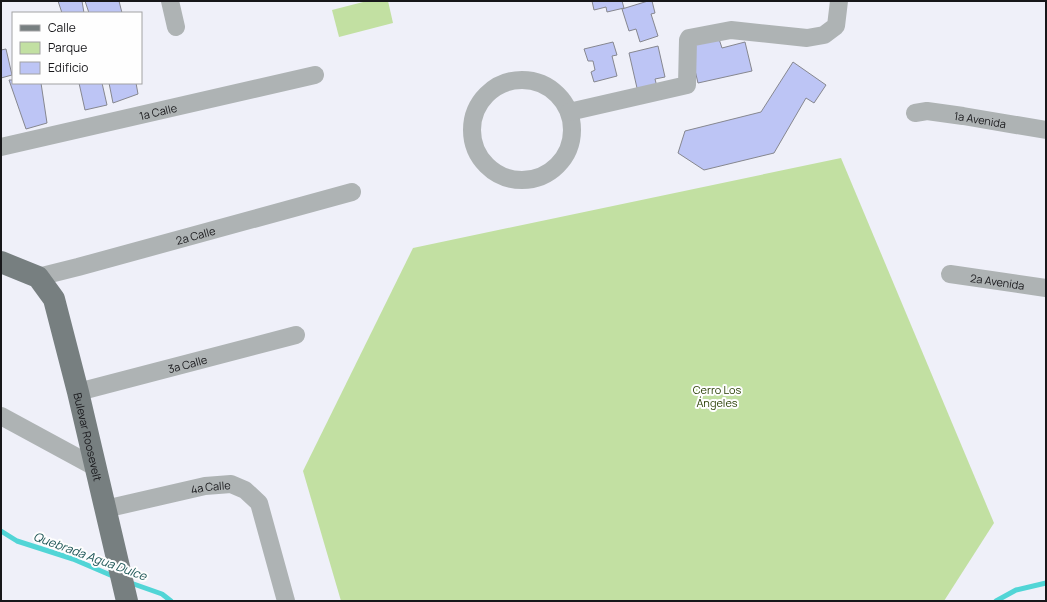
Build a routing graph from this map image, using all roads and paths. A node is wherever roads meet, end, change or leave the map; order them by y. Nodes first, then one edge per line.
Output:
1 (170, 1) edge
2 (839, 1) edge
3 (176, 27) dead end
4 (315, 75) dead end
5 (569, 112) junction
6 (915, 113) dead end
7 (1046, 130) edge
8 (1, 147) edge
9 (352, 192) dead end
10 (1, 262) edge
11 (950, 274) dead end
12 (38, 277) junction
13 (1046, 288) edge
14 (296, 335) dead end
15 (78, 392) junction
16 (1, 416) edge
17 (95, 467) junction
18 (105, 509) junction
19 (126, 595) edge
20 (286, 601) edge

1 - 3 street
2 - 5 street
4 - 8 street, 1a Calle
5 - 5 street
6 - 7 street, 1a Avenida
9 - 12 street, 2a Calle
10 - 12 main road
11 - 13 street, 2a Avenida
12 - 15 main road, Bulevar Roosevelt
14 - 15 street, 3a Calle
15 - 17 main road, Bulevar Roosevelt
16 - 17 street
17 - 18 main road, Bulevar Roosevelt
18 - 19 main road, Bulevar Roosevelt
18 - 20 street, 4a Calle

